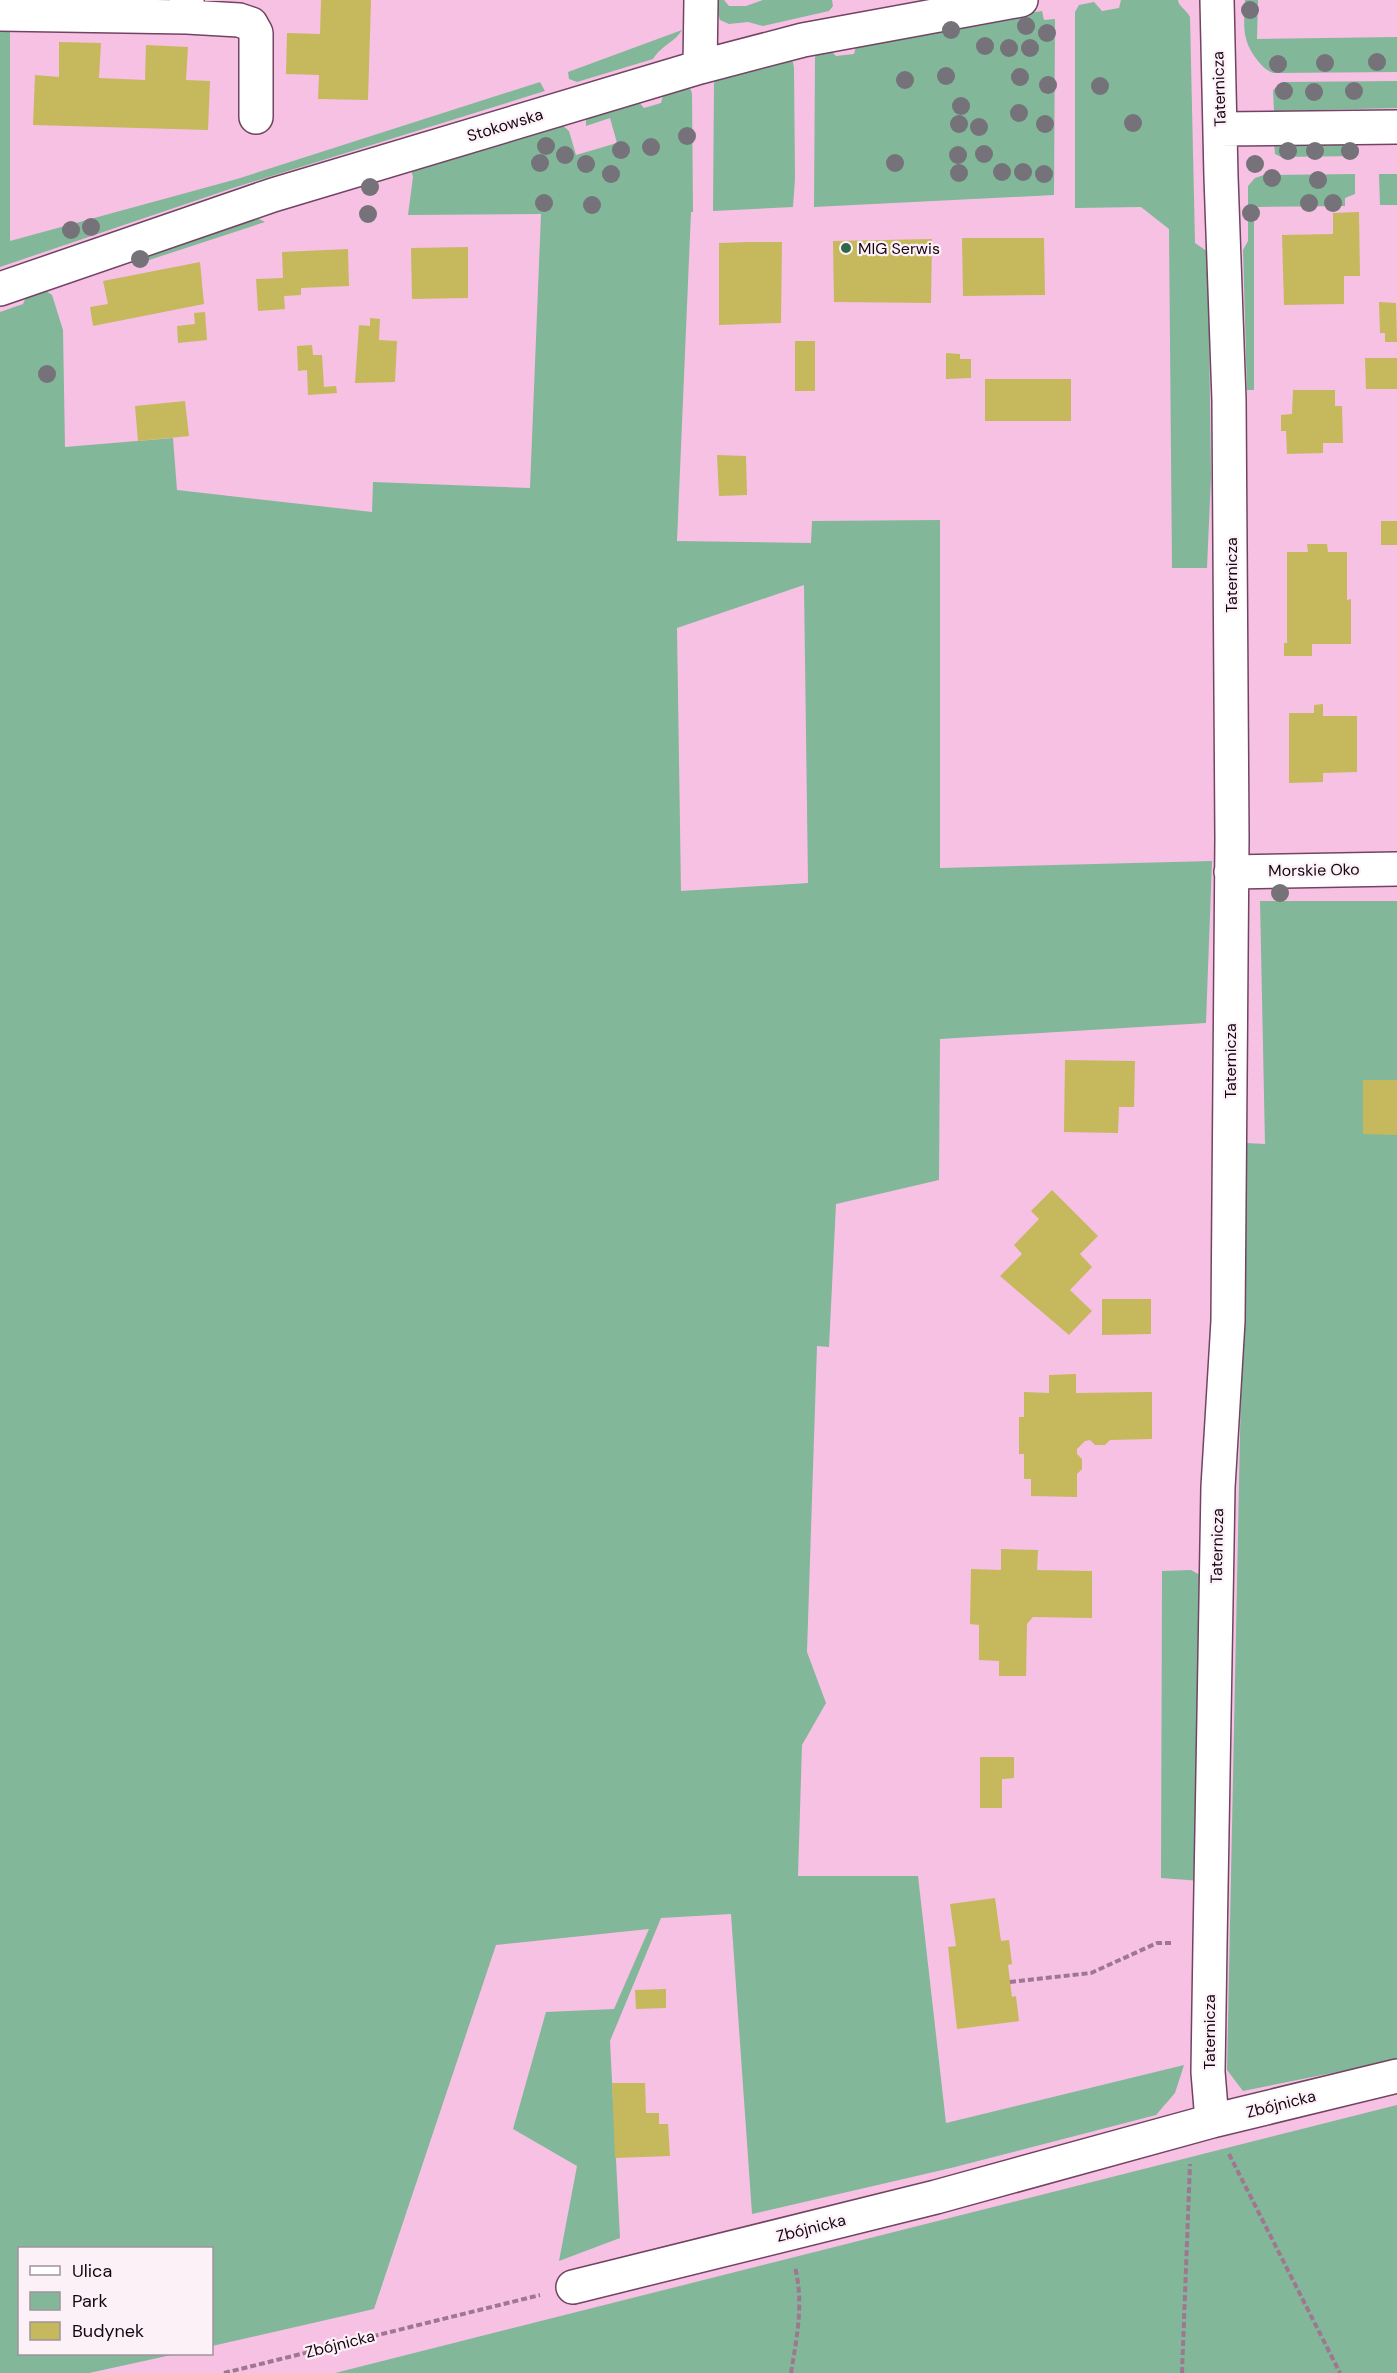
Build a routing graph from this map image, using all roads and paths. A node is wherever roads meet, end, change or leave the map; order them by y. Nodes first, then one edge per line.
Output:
1 (701, 0) edge
2 (1021, 0) edge
3 (1217, 0) edge
4 (187, 9) edge
5 (0, 14) edge
6 (700, 67) junction
7 (256, 117) dead end
8 (1397, 127) edge
9 (1220, 129) junction
10 (0, 290) edge
11 (1397, 869) edge
12 (1231, 872) junction
13 (1210, 1944) junction
14 (1010, 1982) dead end
15 (1397, 2076) edge
16 (1202, 2124) junction
17 (787, 2234) junction
18 (573, 2287) joint
19 (224, 2373) edge
20 (790, 2373) edge
21 (1182, 2373) edge
22 (1340, 2373) edge

1 - 6 street
2 - 6 street, Stokowska
3 - 9 street, Taternicza
4 - 5 street
4 - 7 street
6 - 10 street, Stokowska
8 - 9 street
9 - 12 street, Taternicza
11 - 12 street, Morskie Oko
12 - 13 street, Taternicza
13 - 14 path
13 - 16 street, Taternicza
15 - 16 street, Zbójnicka
16 - 17 street, Zbójnicka
16 - 21 path
16 - 22 path
17 - 18 street, Zbójnicka
17 - 20 path
18 - 19 path, Zbójnicka

